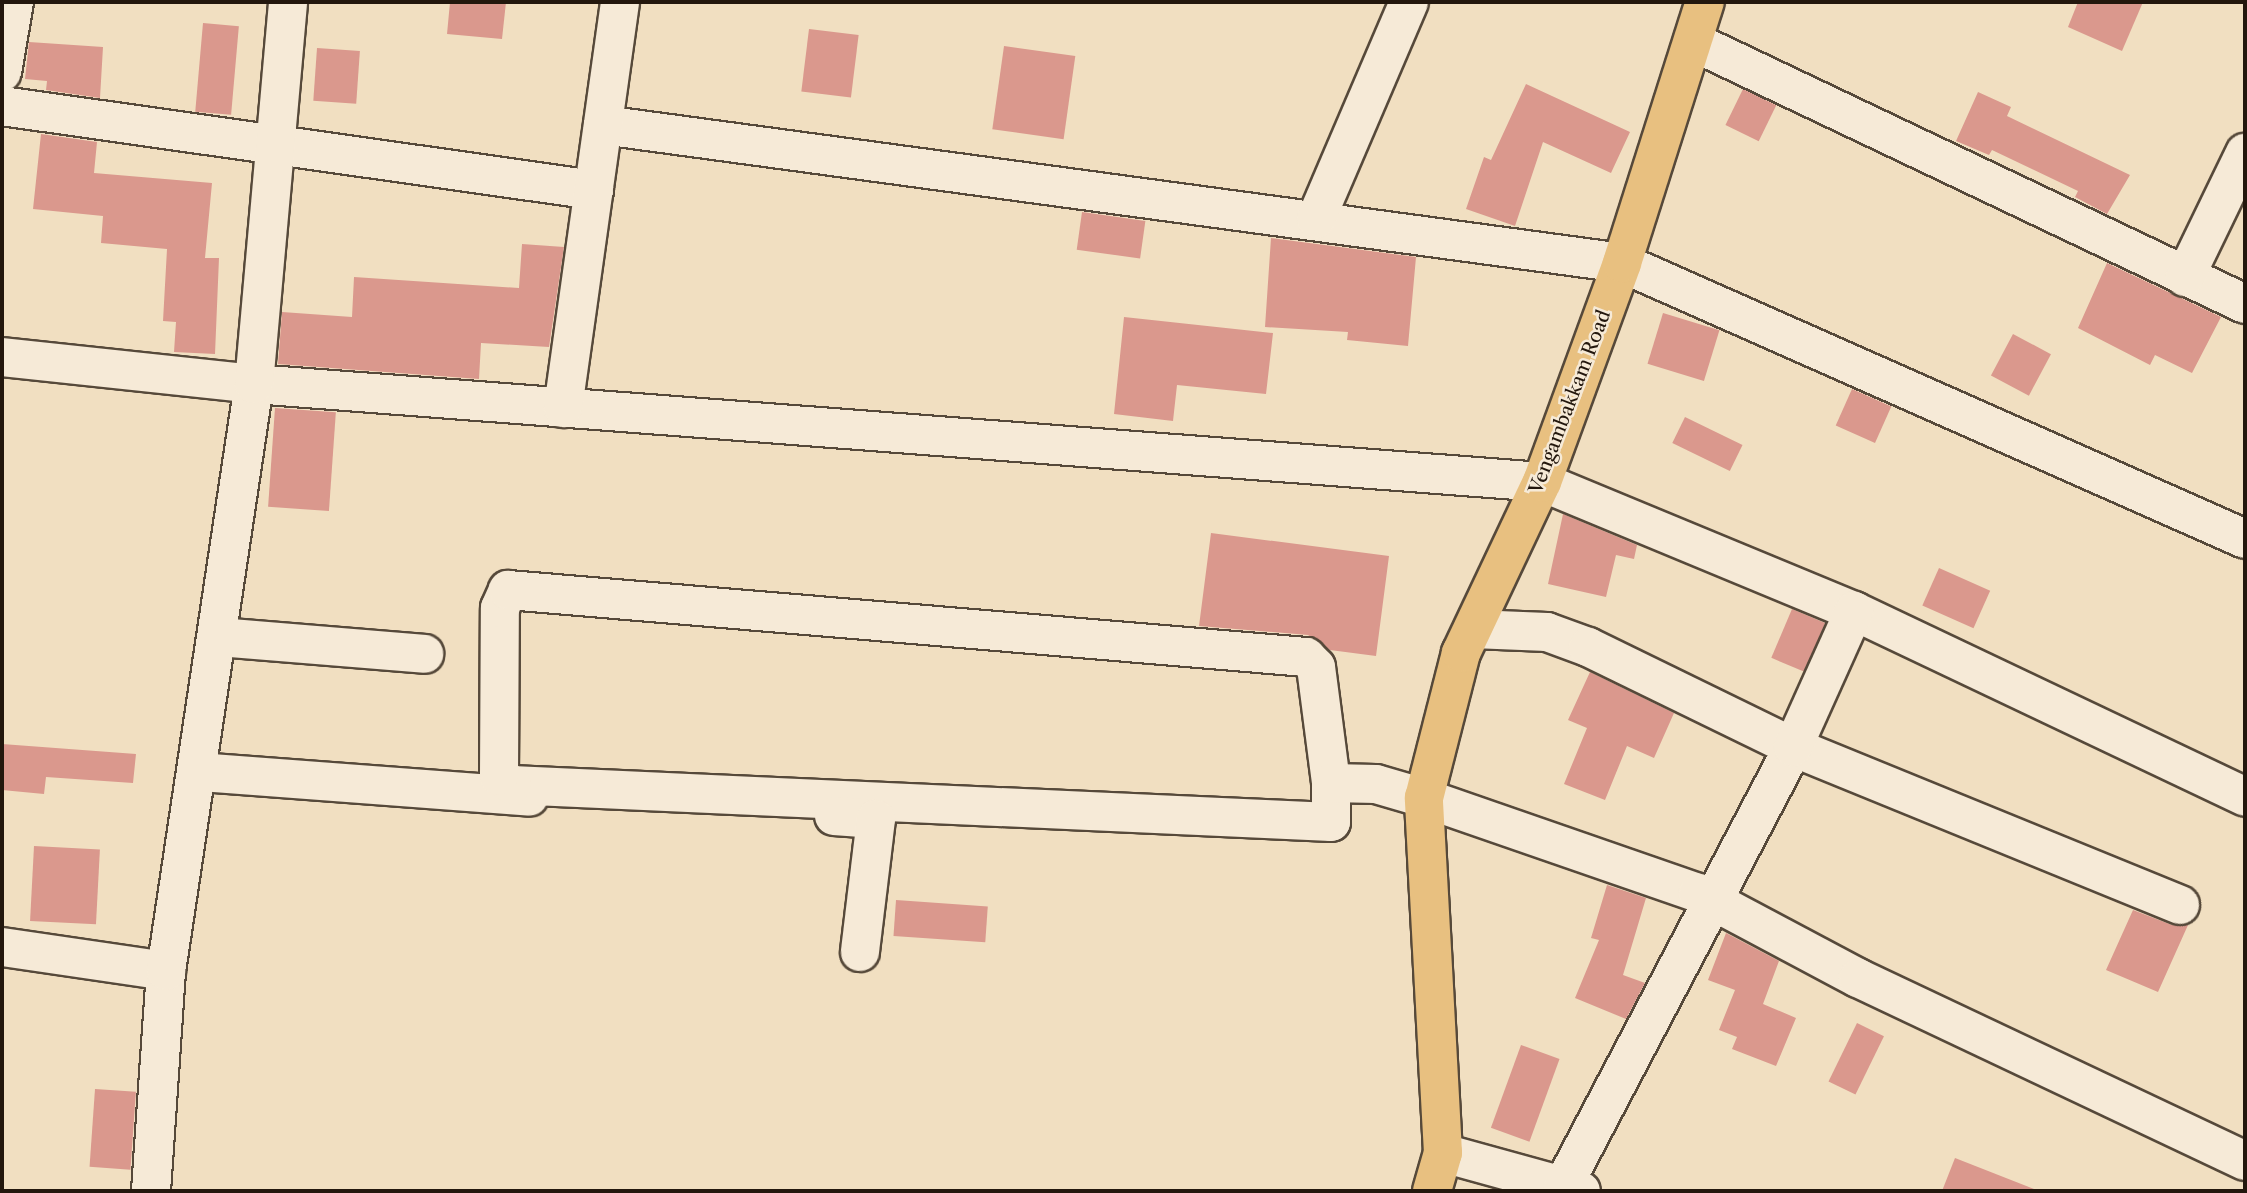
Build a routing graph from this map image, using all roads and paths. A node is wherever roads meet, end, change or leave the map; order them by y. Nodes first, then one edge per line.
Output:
1 (14, 2) edge
2 (288, 2) edge
3 (620, 2) edge
4 (1409, 2) edge
5 (1705, 2) edge
6 (1694, 42) junction
7 (2, 72) edge
8 (2, 106) edge
9 (603, 125) junction
10 (275, 143) junction
11 (2245, 153) edge
12 (594, 190) junction
13 (1317, 219) junction
14 (1622, 263) junction
15 (2185, 277) junction
16 (2245, 304) edge
17 (2, 357) edge
18 (254, 384) junction
19 (563, 408) junction
20 (1542, 482) junction
21 (2245, 539) edge
22 (1854, 611) junction
23 (1473, 629) junction
24 (219, 637) junction
25 (424, 654) dead end
26 (1793, 747) junction
27 (200, 772) junction
28 (1331, 783) junction
29 (2245, 797) edge
30 (1424, 798) junction
31 (1710, 901) junction
32 (2180, 905) dead end
33 (2, 947) edge
34 (860, 952) dead end
35 (166, 971) junction
36 (1443, 1153) junction
37 (2245, 1161) edge
38 (1572, 1189) edge
39 (151, 1191) edge
40 (1432, 1191) edge

1 - 7 street
2 - 10 street
3 - 9 street
4 - 13 street
5 - 6 main road, Vengambakkam Road
6 - 14 main road, Vengambakkam Road
6 - 15 street
8 - 10 street
9 - 12 street
9 - 13 street
10 - 12 street
10 - 18 street
11 - 15 street
12 - 19 street
13 - 14 street
14 - 20 main road, Vengambakkam Road
14 - 21 street
15 - 16 street
17 - 18 street
18 - 19 street
18 - 24 street
19 - 20 street
20 - 22 street
20 - 23 main road, Vengambakkam Road
22 - 26 street
22 - 29 street
23 - 26 street
23 - 30 main road, Vengambakkam Road
24 - 25 street
24 - 27 street
26 - 31 street
26 - 32 street
27 - 34 street
27 - 35 street
28 - 28 street
28 - 30 street
30 - 31 street
30 - 36 main road, Vengambakkam Road
31 - 37 street
31 - 38 street
33 - 35 street
35 - 39 street
36 - 38 street
36 - 40 main road, Vengambakkam Road

